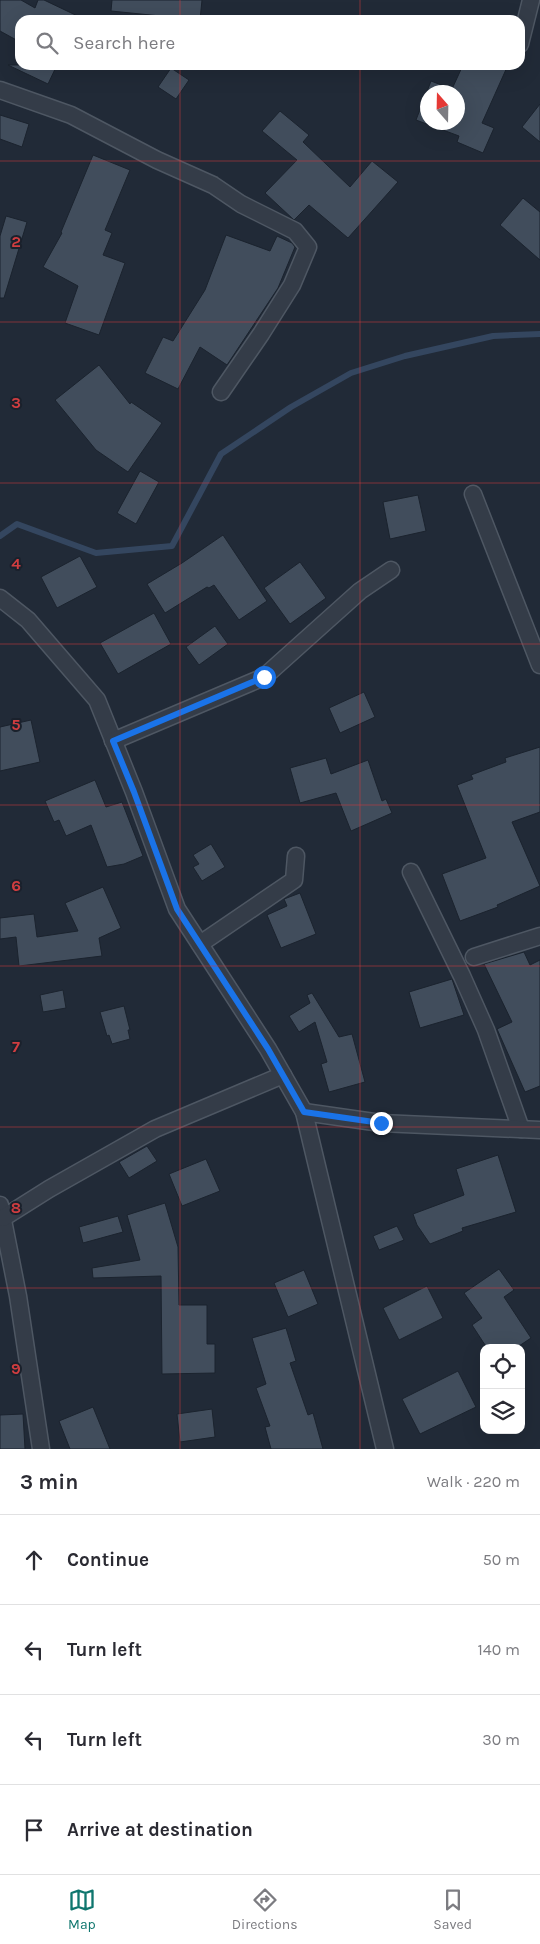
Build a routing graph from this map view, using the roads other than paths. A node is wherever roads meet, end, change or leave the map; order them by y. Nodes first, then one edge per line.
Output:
1 (531, 0) edge
2 (525, 24) edge
3 (0, 90) edge
4 (221, 392) dead end
5 (473, 494) dead end
6 (391, 570) dead end
7 (0, 598) edge
8 (540, 664) edge
9 (113, 741) junction
10 (296, 856) dead end
11 (411, 872) dead end
12 (540, 936) edge
13 (200, 944) junction
14 (474, 957) dead end
15 (283, 1075) junction
16 (304, 1112) junction
17 (521, 1129) junction
18 (540, 1130) edge
19 (2, 1212) edge
20 (40, 1449) edge
21 (385, 1449) edge

1 - 2 street
3 - 4 street
5 - 8 street
6 - 9 street
7 - 9 street
9 - 13 street
10 - 13 street
11 - 17 street
12 - 14 street
13 - 15 street
15 - 16 street
15 - 19 street
16 - 17 street
16 - 21 street
17 - 18 street
19 - 20 street

